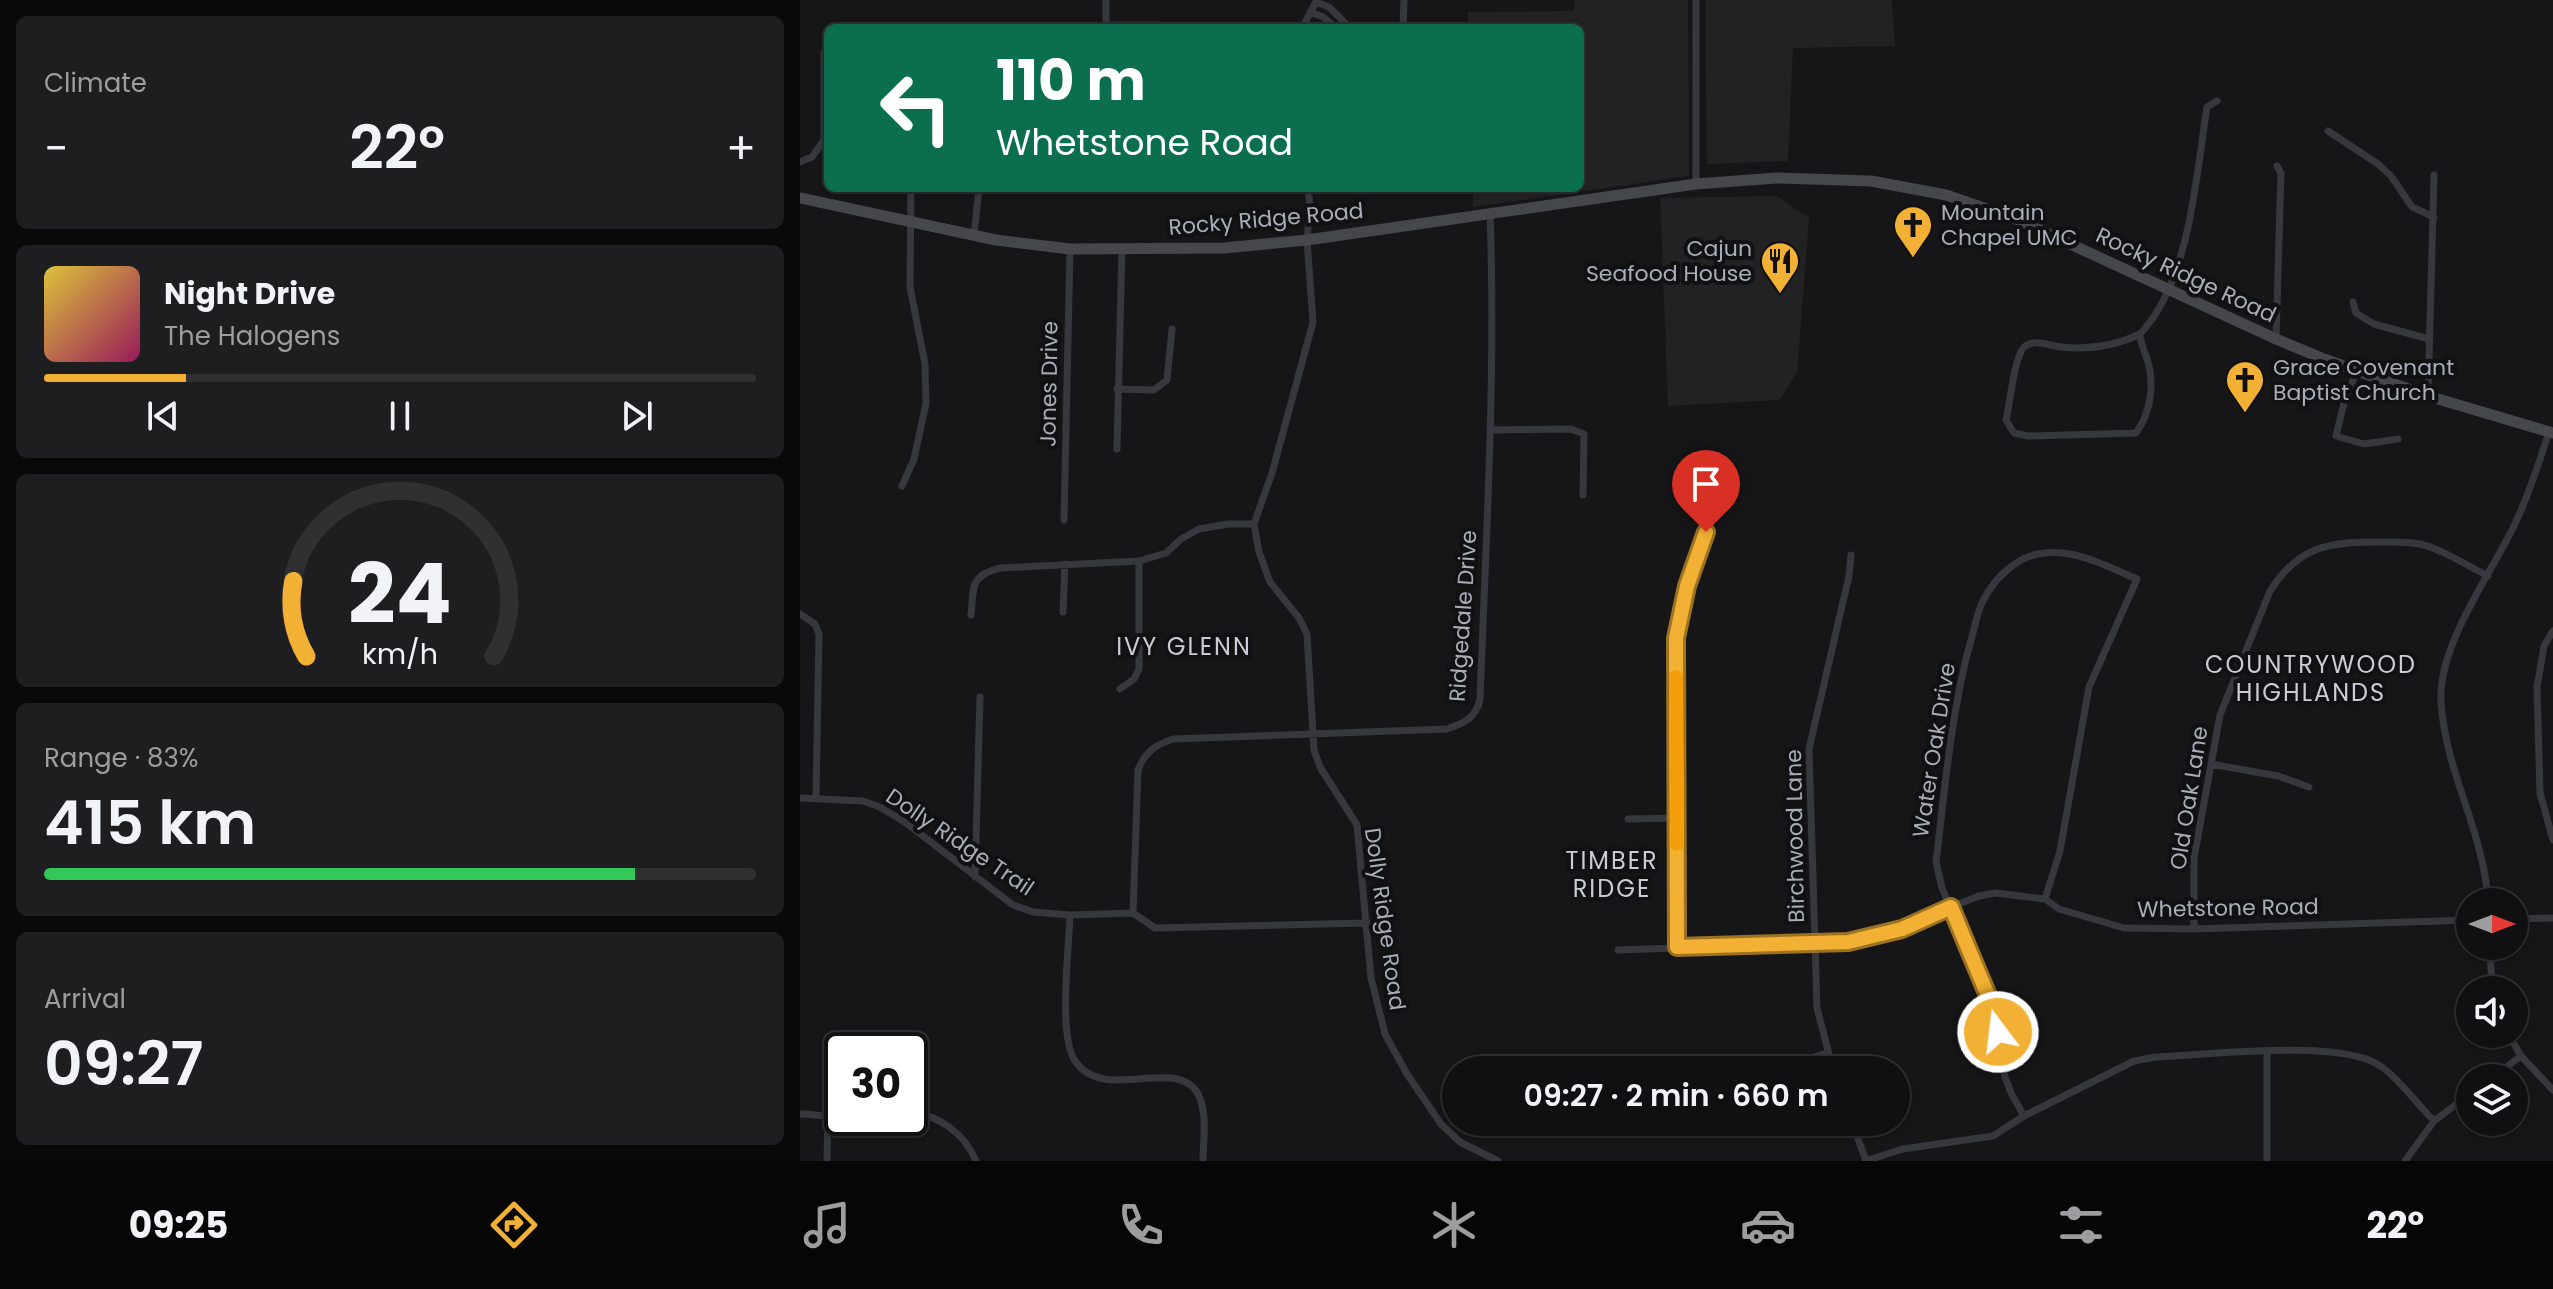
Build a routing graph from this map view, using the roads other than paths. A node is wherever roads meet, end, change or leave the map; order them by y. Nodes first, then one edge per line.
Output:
1 (1106, 0) edge
2 (1404, 0) edge
3 (1696, 0) edge
4 (1316, 1) edge
5 (1310, 12) junction
6 (1106, 24) edge
7 (1304, 24) edge
8 (1331, 24) edge
9 (1346, 24) edge
10 (1403, 24) edge
11 (824, 52) dead end
12 (2217, 101) dead end
13 (2328, 131) dead end
14 (800, 162) edge
15 (2277, 166) dead end
16 (2434, 175) dead end
17 (1696, 184) junction
18 (911, 192) edge
19 (979, 192) edge
20 (1308, 192) edge
21 (800, 198) edge
22 (1490, 212) junction
23 (2434, 217) junction
24 (913, 224) junction
25 (974, 236) junction
26 (1307, 240) junction
27 (1122, 248) junction
28 (1070, 249) junction
29 (2167, 288) junction
30 (2353, 302) dead end
31 (1172, 329) dead end
32 (2140, 334) junction
33 (2276, 339) junction
34 (2429, 339) junction
35 (2357, 371) junction
36 (1117, 389) junction
37 (2428, 396) junction
38 (1490, 430) junction
39 (2551, 433) edge
40 (2398, 439) dead end
41 (1117, 449) dead end
42 (902, 486) dead end
43 (1583, 495) dead end
44 (1064, 520) dead end
45 (1254, 524) junction
46 (1706, 532) dead end
47 (1851, 555) dead end
48 (1139, 561) junction
49 (1065, 564) junction
50 (2488, 576) junction
51 (1063, 612) dead end
52 (800, 614) edge
53 (971, 615) dead end
54 (2553, 631) edge
55 (1120, 689) dead end
56 (980, 697) dead end
57 (1314, 734) junction
58 (2211, 764) junction
59 (2309, 787) dead end
60 (816, 797) junction
61 (800, 798) edge
62 (1677, 818) junction
63 (1628, 819) dead end
64 (2553, 840) edge
65 (975, 877) junction
66 (2486, 888) edge
67 (2045, 899) junction
68 (1951, 907) junction
69 (1133, 913) junction
70 (1070, 915) junction
71 (2553, 918) edge
72 (2528, 919) edge
73 (2456, 920) edge
74 (1367, 923) junction
75 (2194, 929) junction
76 (1816, 944) junction
77 (1677, 947) junction
78 (1618, 950) dead end
79 (2516, 1048) edge
80 (2267, 1052) junction
81 (1827, 1053) junction
82 (1817, 1056) edge
83 (1828, 1056) edge
84 (2521, 1056) junction
85 (2510, 1064) edge
86 (2553, 1090) edge
87 (2456, 1104) edge
88 (800, 1114) edge
89 (928, 1115) edge
90 (2024, 1116) junction
91 (824, 1117) edge
92 (2434, 1121) junction
93 (828, 1136) edge
94 (1857, 1136) edge
95 (827, 1161) edge
96 (976, 1161) edge
97 (1203, 1161) edge
98 (1498, 1161) edge
99 (1866, 1161) edge
100 (2267, 1161) edge
101 (2405, 1161) edge

1 - 6 street
2 - 10 street
3 - 17 street
4 - 5 street
4 - 9 street
5 - 7 street
5 - 8 street
11 - 14 street
12 - 29 street
13 - 23 street
15 - 33 street
16 - 23 street
17 - 22 main road, Rocky Ridge Road
17 - 29 main road, Rocky Ridge Road
18 - 24 street
19 - 25 street
20 - 26 street
21 - 24 main road, Rocky Ridge Road
22 - 26 main road, Rocky Ridge Road
22 - 38 street, Ridgedale Drive
23 - 34 street
24 - 25 main road, Rocky Ridge Road
24 - 42 street
25 - 28 main road, Rocky Ridge Road
26 - 27 main road, Rocky Ridge Road
26 - 45 street
27 - 28 main road, Rocky Ridge Road
27 - 36 street
28 - 44 street, Jones Drive
29 - 32 street
29 - 33 main road, Rocky Ridge Road
30 - 34 street
31 - 36 street
32 - 32 street
33 - 35 main road, Rocky Ridge Road
34 - 37 street
35 - 37 main road, Rocky Ridge Road
35 - 40 street
36 - 41 street
37 - 39 main road, Rocky Ridge Road
38 - 43 street
38 - 57 street, Ridgedale Drive
39 - 50 street
45 - 48 street
45 - 57 street, Dolly Ridge Road
46 - 62 street
47 - 76 street, Birchwood Lane
48 - 49 street
48 - 55 street
49 - 51 street
49 - 53 street
50 - 58 street, Old Oak Lane
50 - 66 street
52 - 60 street
54 - 64 street
56 - 65 street
57 - 69 street, Ridgedale Drive
57 - 74 street, Dolly Ridge Road
58 - 59 street
58 - 75 street, Old Oak Lane
60 - 61 street, Dolly Ridge Trail
60 - 65 street, Dolly Ridge Trail
62 - 63 street
62 - 77 street
65 - 70 street, Dolly Ridge Trail
67 - 68 street, Whetstone Road
67 - 68 street, Water Oak Drive
67 - 75 street, Whetstone Road
68 - 76 street, Whetstone Road
68 - 90 street, Water Oak Drive
69 - 70 street, Dolly Ridge Trail
69 - 74 street, Dolly Ridge Trail
70 - 97 street
71 - 72 street
73 - 75 street, Whetstone Road
74 - 98 street, Dolly Ridge Road
76 - 77 street, Whetstone Road
76 - 81 street, Birchwood Lane
77 - 78 street, Whetstone Road
79 - 84 street
80 - 90 street
80 - 92 street
80 - 100 street
81 - 82 street
81 - 83 street, Birchwood Lane
84 - 85 street
84 - 86 street
87 - 92 street
88 - 91 street
89 - 96 street
90 - 99 street
92 - 101 street
93 - 95 street
94 - 99 street

